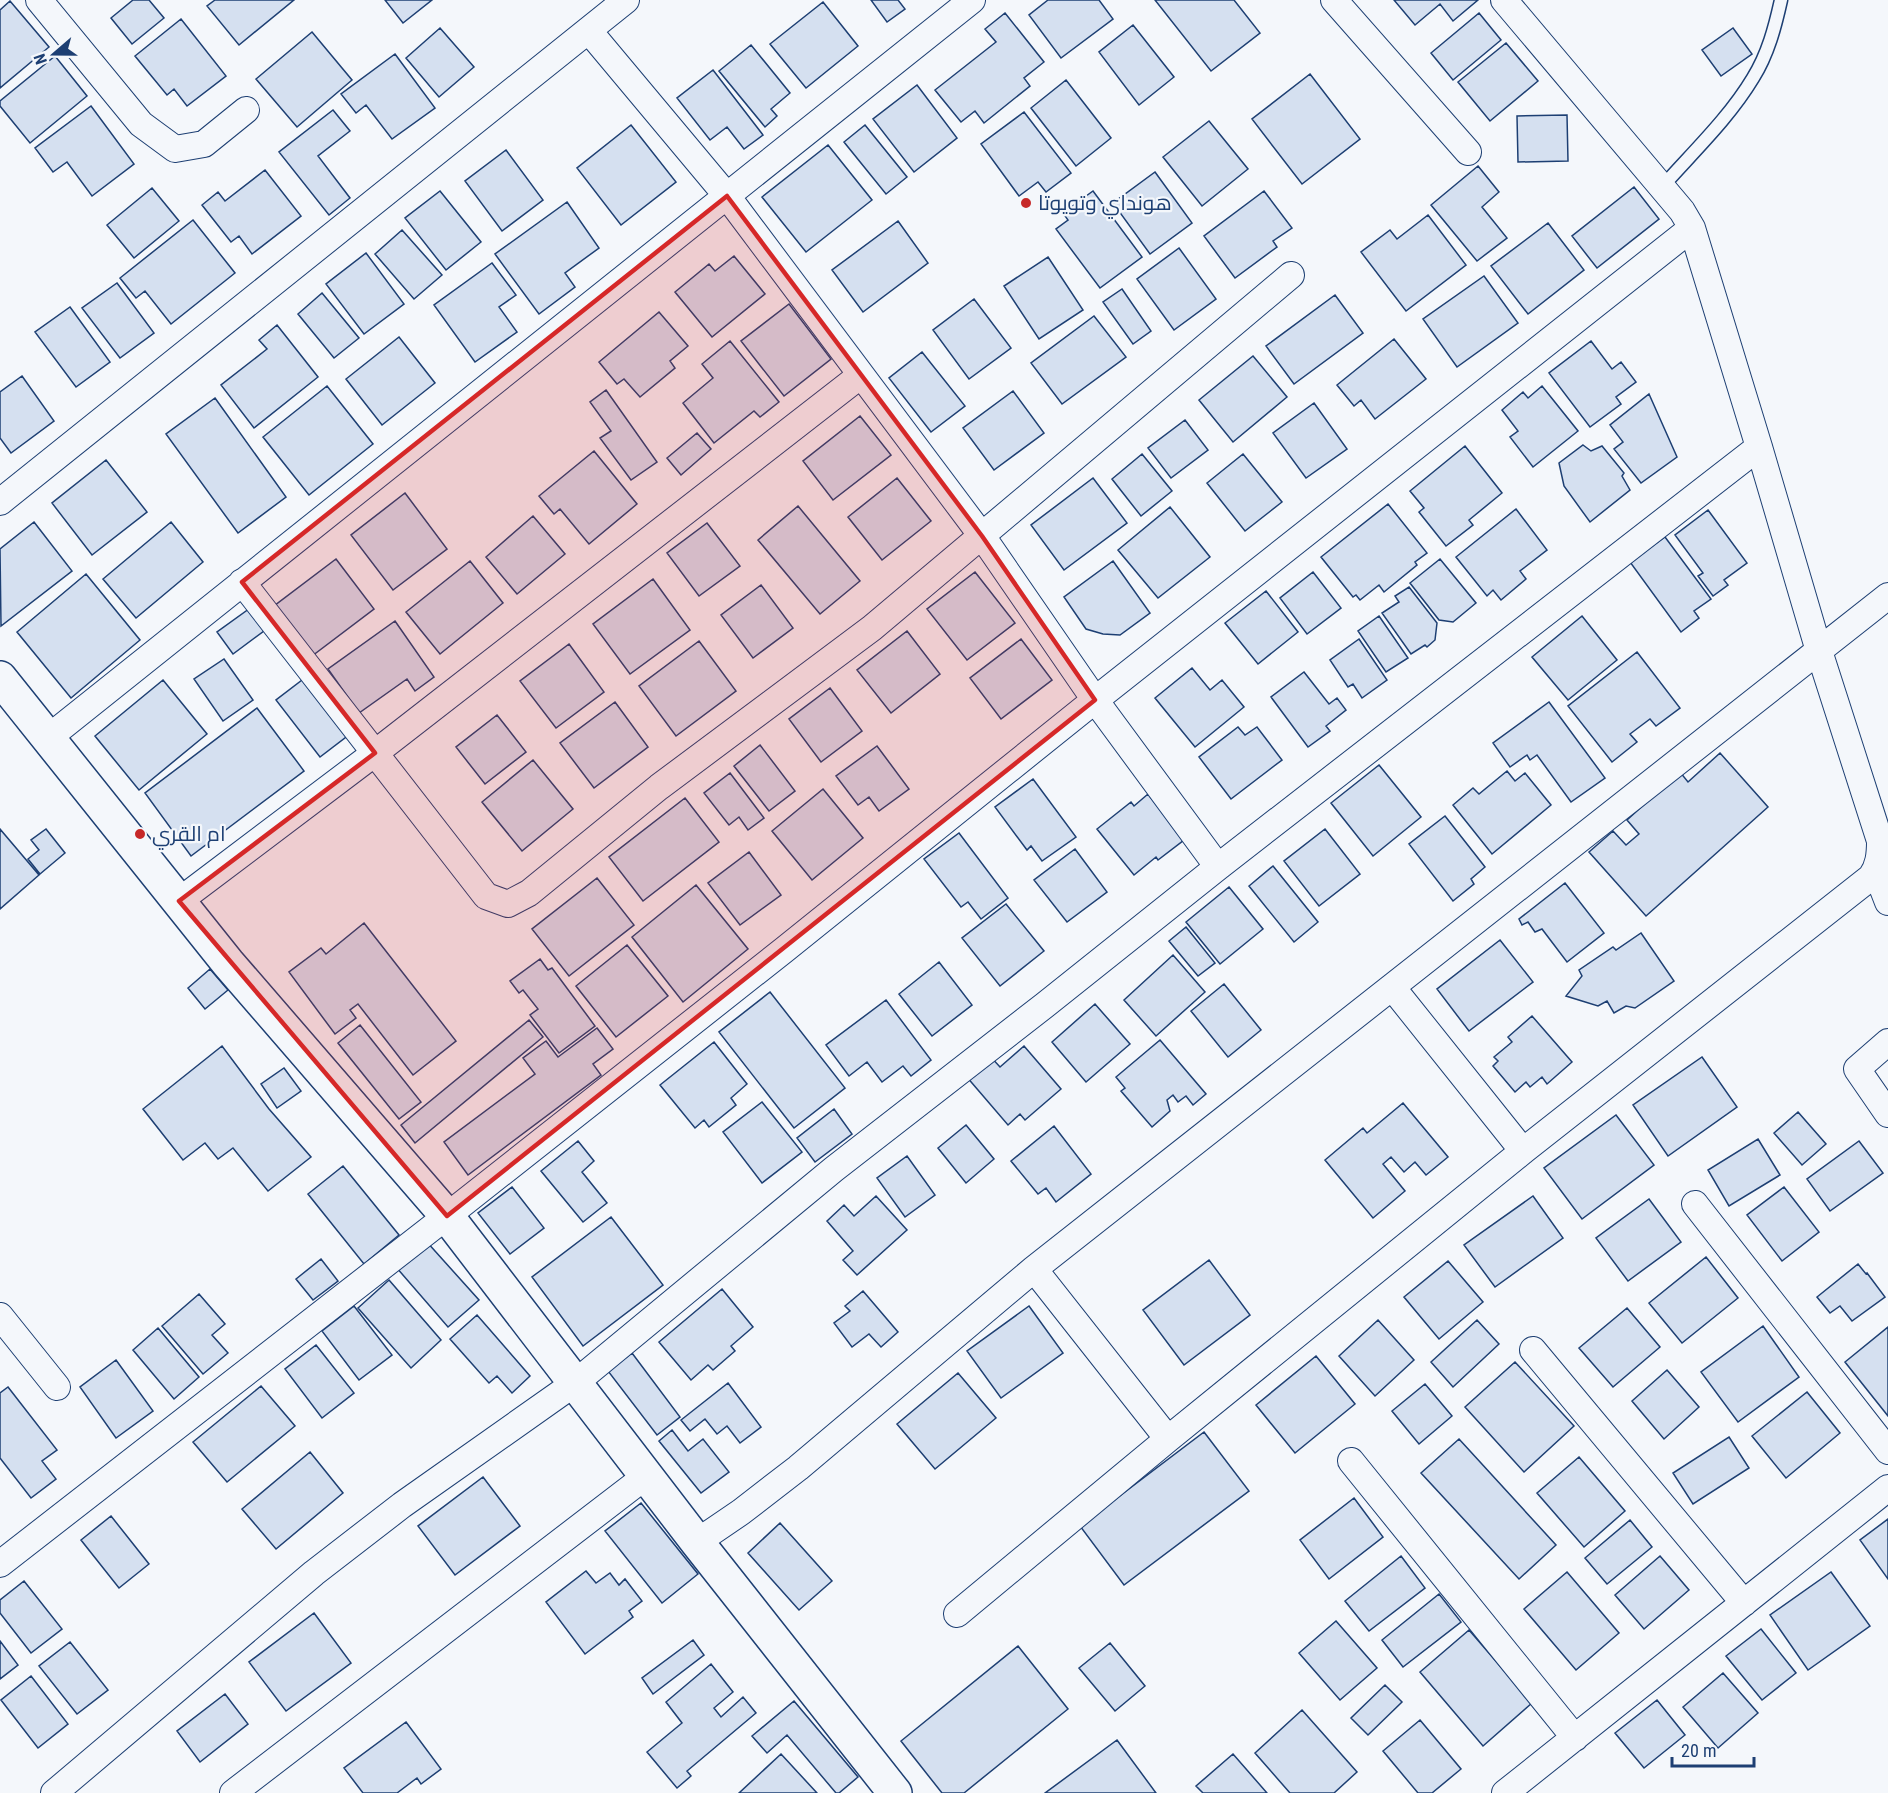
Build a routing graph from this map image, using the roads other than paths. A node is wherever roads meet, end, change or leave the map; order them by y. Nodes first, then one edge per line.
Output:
1 (39, 0) edge
2 (627, 0) edge
3 (972, 0) edge
4 (1334, 0) edge
5 (1504, 0) edge
6 (1781, 0) edge
7 (589, 31) junction
8 (246, 110) dead end
9 (1468, 152) dead end
10 (1662, 187) junction
11 (727, 196) junction
12 (1692, 228) junction
13 (1291, 275) dead end
14 (861, 375) junction
15 (1759, 447) junction
16 (0, 502) edge
17 (982, 536) junction
18 (242, 582) junction
19 (1888, 596) edge
20 (1819, 651) junction
21 (0, 678) edge
22 (1095, 700) junction
23 (48, 738) junction
24 (375, 753) junction
25 (1218, 867) junction
26 (1876, 871) junction
27 (179, 901) junction
28 (1888, 902) edge
29 (1392, 987) junction
30 (1888, 1041) edge
31 (1888, 1114) edge
32 (1523, 1151) junction
33 (1695, 1204) dead end
34 (447, 1216) junction
35 (1034, 1269) junction
36 (0, 1316) edge
37 (1533, 1350) dead end
38 (574, 1383) junction
39 (57, 1386) dead end
40 (1168, 1439) junction
41 (1888, 1451) edge
42 (1351, 1461) dead end
43 (646, 1476) junction
44 (1888, 1488) edge
45 (697, 1542) junction
46 (0, 1564) edge
47 (1744, 1603) junction
48 (957, 1614) dead end
49 (1575, 1738) junction
50 (54, 1793) edge
51 (233, 1793) edge
52 (895, 1793) edge
53 (1505, 1793) edge

1 - 8 street
2 - 7 street
3 - 11 street
4 - 9 street
5 - 10 street
6 - 10 lane
7 - 11 street
7 - 16 street
10 - 12 street
11 - 14 street
11 - 18 street
12 - 15 street
12 - 22 street
13 - 17 street
14 - 17 street
14 - 24 street
15 - 20 street
15 - 25 street
17 - 22 street
17 - 24 street
18 - 23 street
18 - 24 street
19 - 20 street
20 - 26 street
20 - 29 street
21 - 23 street
22 - 25 street
22 - 34 street
23 - 27 street
24 - 27 street
25 - 38 street
26 - 28 street
26 - 32 street
27 - 34 street
29 - 32 street
29 - 35 street
30 - 31 street
32 - 40 street
33 - 41 street
34 - 38 street
34 - 46 street
35 - 40 street
35 - 45 street
36 - 39 street
37 - 47 street
38 - 43 street
38 - 50 street
40 - 48 street
42 - 49 street
43 - 45 street
43 - 51 street
44 - 47 street
45 - 52 street
47 - 49 street
49 - 53 street

